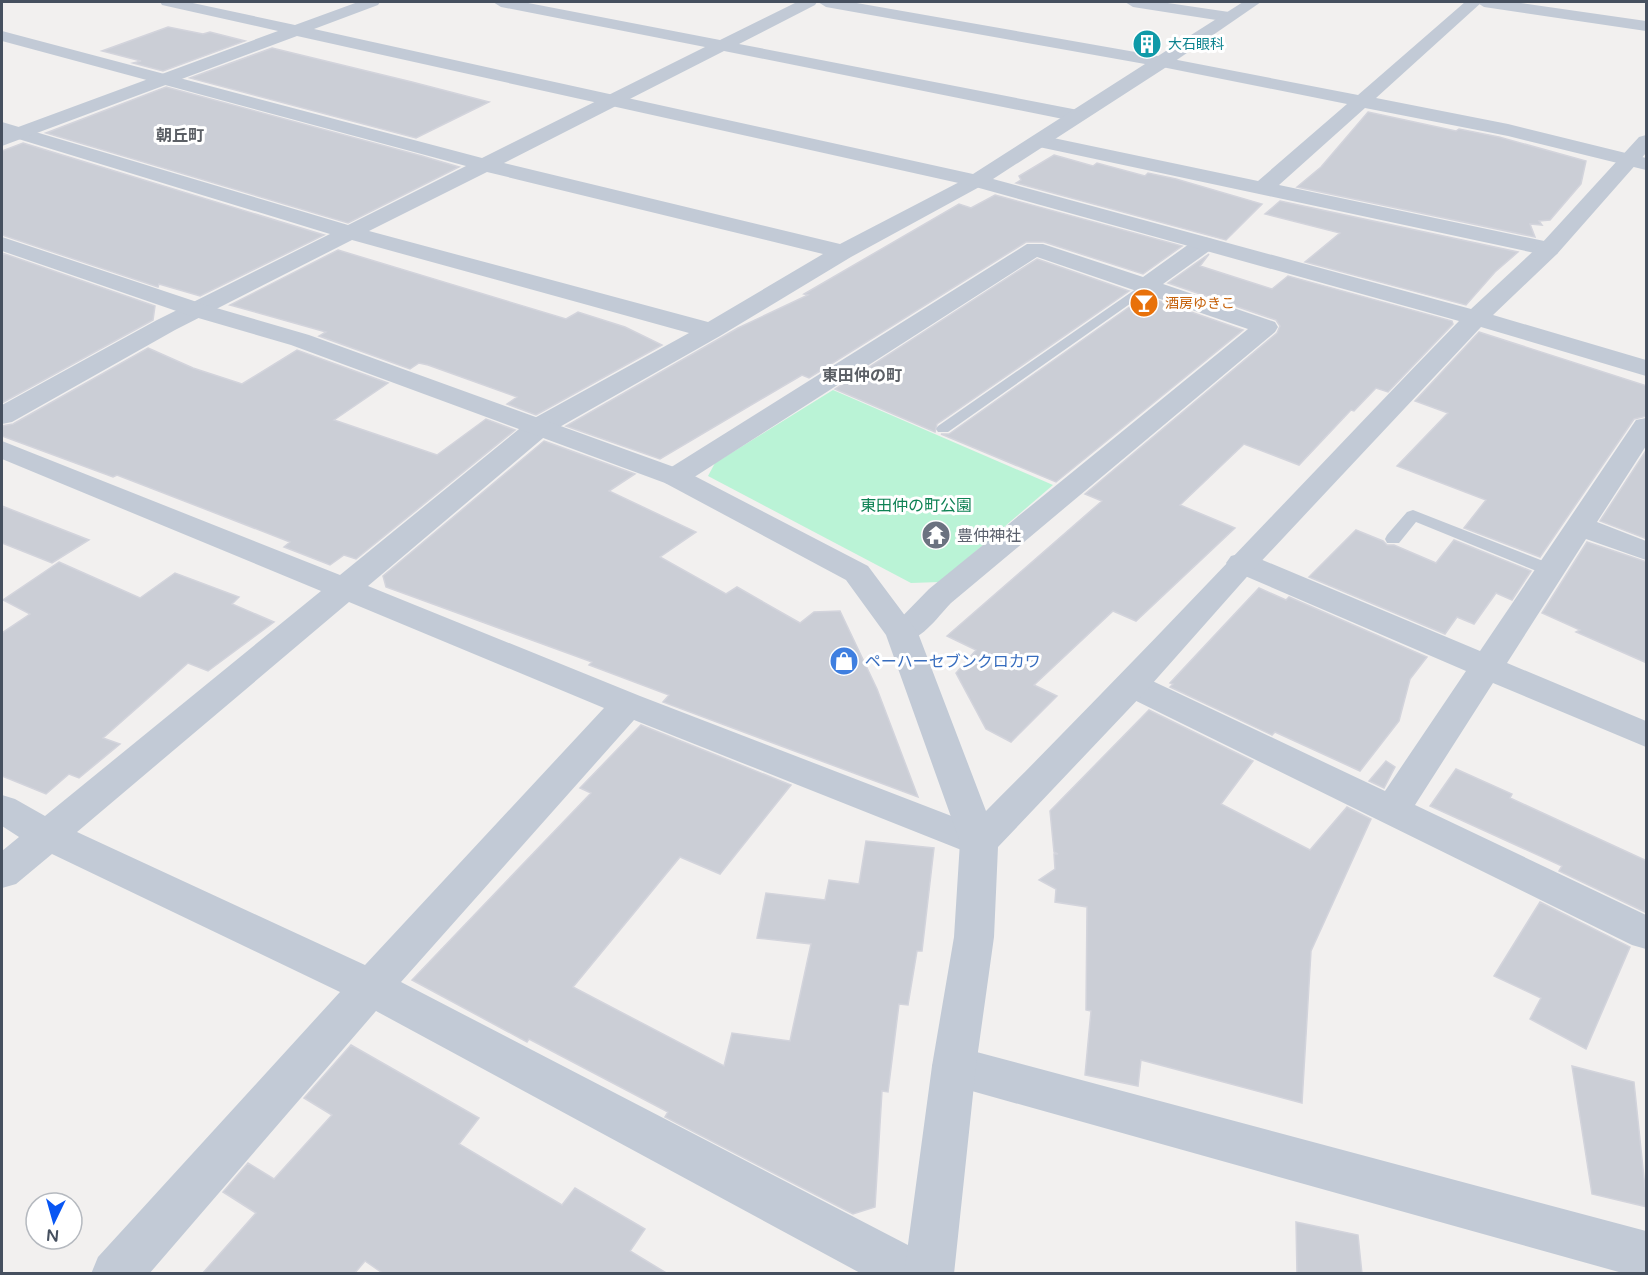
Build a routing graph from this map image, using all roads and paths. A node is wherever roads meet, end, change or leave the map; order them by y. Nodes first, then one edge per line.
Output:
1 (168, 2) edge
2 (372, 2) edge
3 (501, 2) edge
4 (809, 2) edge
5 (825, 2) edge
6 (1133, 2) edge
7 (1253, 2) edge
8 (1474, 2) edge
9 (1484, 2) edge
10 (1229, 17) junction
11 (1647, 26) edge
12 (295, 30) junction
13 (2, 36) edge
14 (720, 46) junction
15 (1162, 62) junction
16 (165, 78) junction
17 (1361, 100) junction
18 (611, 101) junction
19 (1078, 116) junction
20 (8, 134) edge
21 (1039, 141) junction
22 (1641, 155) edge
23 (485, 165) junction
24 (976, 181) junction
25 (1262, 189) junction
26 (350, 233) junction
27 (2, 244) edge
28 (1204, 244) junction
29 (1549, 249) junction
30 (843, 252) junction
31 (1146, 286) junction
32 (197, 310) junction
33 (1476, 318) junction
34 (711, 331) junction
35 (1647, 368) edge
36 (2, 416) edge
37 (1647, 426) edge
38 (539, 427) junction
39 (943, 429) dead end
40 (2, 449) edge
41 (675, 477) junction
42 (1580, 526) junction
43 (1393, 539) dead end
44 (1647, 551) edge
45 (1242, 563) junction
46 (1550, 570) junction
47 (344, 588) junction
48 (902, 633) junction
49 (1485, 667) junction
50 (1132, 685) junction
51 (628, 704) junction
52 (1647, 735) edge
53 (2, 809) edge
54 (1391, 811) junction
55 (48, 835) junction
56 (979, 842) junction
57 (2, 873) edge
58 (1647, 933) edge
59 (370, 987) junction
60 (954, 1066) junction
61 (1647, 1255) edge
62 (116, 1274) edge
63 (913, 1274) edge
64 (929, 1274) edge

1 - 12 street
2 - 12 street
3 - 14 street
4 - 14 street
5 - 15 street
6 - 10 street
7 - 10 street
8 - 17 street
9 - 11 street
10 - 15 street
12 - 16 street
12 - 18 street
13 - 16 street
14 - 18 street
14 - 19 street
15 - 17 street
15 - 19 street
16 - 20 street
16 - 23 street
17 - 22 street
17 - 25 street
18 - 23 street
18 - 24 street
19 - 21 street
20 - 26 street
21 - 24 street
21 - 25 street
22 - 29 street
23 - 26 street
23 - 30 street
24 - 28 street
24 - 30 street
25 - 29 street
26 - 32 street
26 - 34 street
27 - 32 street
28 - 31 street
28 - 33 street
29 - 33 street
30 - 34 street
31 - 39 lane
31 - 41 street
31 - 48 street
32 - 36 street
32 - 38 street
33 - 35 street
33 - 45 street
34 - 38 street
37 - 42 street
38 - 41 street
38 - 47 street
40 - 47 street
41 - 48 street
42 - 44 street
42 - 46 street
43 - 46 lane
45 - 49 street
45 - 50 street
46 - 49 street
47 - 51 street
47 - 55 street
48 - 56 street
49 - 52 street
49 - 54 street
50 - 54 street
50 - 56 street
51 - 56 street
51 - 59 street
53 - 55 street
54 - 58 street
55 - 57 street
55 - 59 street
56 - 60 street
59 - 62 street
59 - 63 street
60 - 61 street
60 - 64 street

